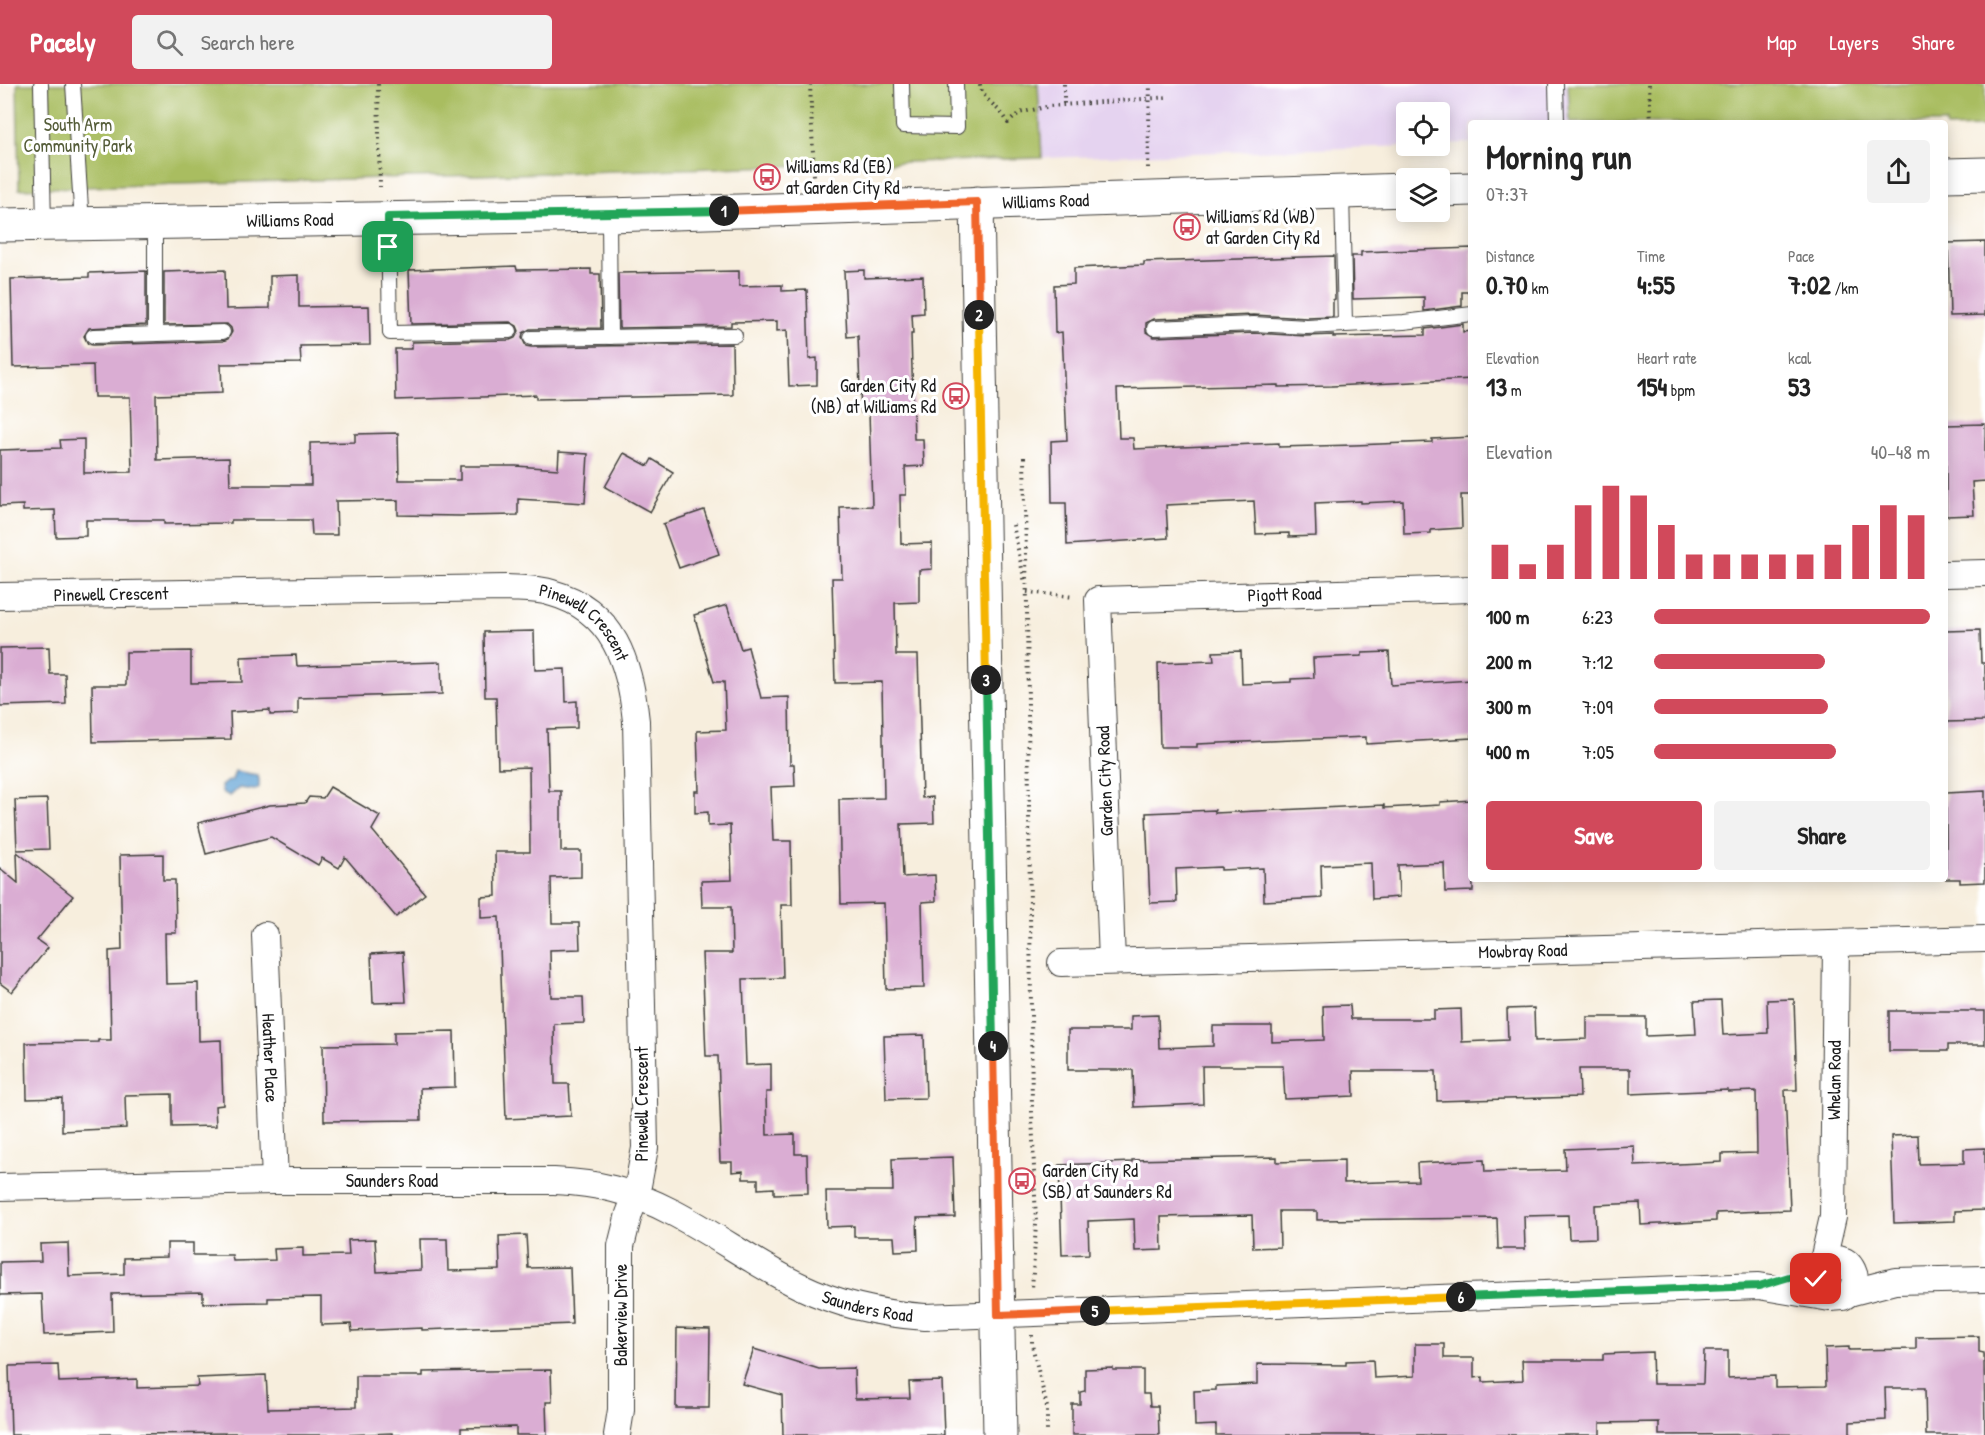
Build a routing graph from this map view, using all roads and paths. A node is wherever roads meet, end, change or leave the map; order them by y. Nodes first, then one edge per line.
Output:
1 (41, 84) edge
2 (73, 84) edge
3 (378, 84) edge
4 (810, 84) edge
5 (902, 84) edge
6 (980, 84) edge
7 (1064, 84) edge
8 (1150, 84) edge
9 (1556, 84) edge
10 (1649, 84) edge
11 (956, 87) edge
12 (1170, 97) dead end
13 (1149, 98) junction
14 (1065, 104) junction
15 (1557, 120) edge
16 (1651, 120) edge
17 (1148, 168) dead end
18 (1985, 174) edge
19 (1948, 175) edge
20 (814, 176) dead end
21 (1468, 189) edge
22 (1396, 190) edge
23 (1450, 190) edge
24 (1342, 192) junction
25 (384, 202) junction
26 (977, 202) junction
27 (609, 214) junction
28 (155, 222) junction
29 (82, 224) junction
30 (0, 225) edge
31 (44, 225) junction
32 (1468, 314) edge
33 (1345, 324) junction
34 (1154, 328) dead end
35 (510, 331) dead end
36 (223, 332) dead end
37 (155, 334) junction
38 (735, 335) dead end
39 (93, 336) dead end
40 (610, 337) junction
41 (531, 338) dead end
42 (1024, 457) dead end
43 (1985, 573) edge
44 (1948, 574) edge
45 (1468, 589) edge
46 (1027, 592) junction
47 (0, 596) edge
48 (1098, 600) junction
49 (265, 935) dead end
50 (1985, 939) edge
51 (1836, 943) junction
52 (1112, 961) junction
53 (1061, 963) dead end
54 (1035, 1180) junction
55 (275, 1181) junction
56 (1028, 1181) dead end
57 (0, 1187) edge
58 (636, 1196) junction
59 (1833, 1217) junction
60 (1820, 1267) junction
61 (1985, 1279) edge
62 (1845, 1281) junction
63 (1759, 1286) junction
64 (1032, 1292) dead end
65 (998, 1315) junction
66 (1032, 1345) dead end
67 (617, 1435) edge
68 (1000, 1435) edge
69 (1047, 1435) edge

1 - 31 lane
2 - 29 lane
3 - 25 path
4 - 20 path
5 - 11 lane
6 - 14 path
7 - 14 path
8 - 13 path
9 - 15 lane
10 - 16 path
12 - 13 path
13 - 14 path
13 - 17 path
18 - 19 street
21 - 23 street
22 - 24 street, Williams Road
24 - 26 street, Williams Road
24 - 33 lane
25 - 27 street, Williams Road
25 - 28 street, Williams Road
25 - 35 lane
26 - 27 street, Williams Road
26 - 65 street
27 - 40 lane
28 - 29 street, Williams Road
28 - 37 lane
29 - 31 street, Williams Road
30 - 31 street, Williams Road
32 - 33 lane
33 - 34 lane
36 - 37 lane
37 - 39 lane
38 - 40 lane
40 - 41 lane
42 - 46 path
43 - 44 street
45 - 48 street, Pigott Road
46 - 48 path
46 - 54 path
47 - 58 street, Pinewell Crescent
48 - 52 street, Garden City Road
49 - 55 street, Heather Place
50 - 51 street, Mowbray Road
51 - 52 street, Mowbray Road
51 - 59 street, Whelan Road
52 - 53 street, Mowbray Road
54 - 56 path
54 - 64 path
55 - 57 street, Saunders Road
55 - 58 street, Saunders Road
58 - 65 street, Saunders Road
58 - 67 street, Bakerview Drive
59 - 60 street, Whelan Road
59 - 62 street, Whelan Road
60 - 62 street, Saunders Road
60 - 62 street
60 - 63 street, Saunders Road
61 - 62 street, Saunders Road
62 - 63 street, Saunders Road
63 - 65 street, Saunders Road
65 - 68 street
66 - 69 path

